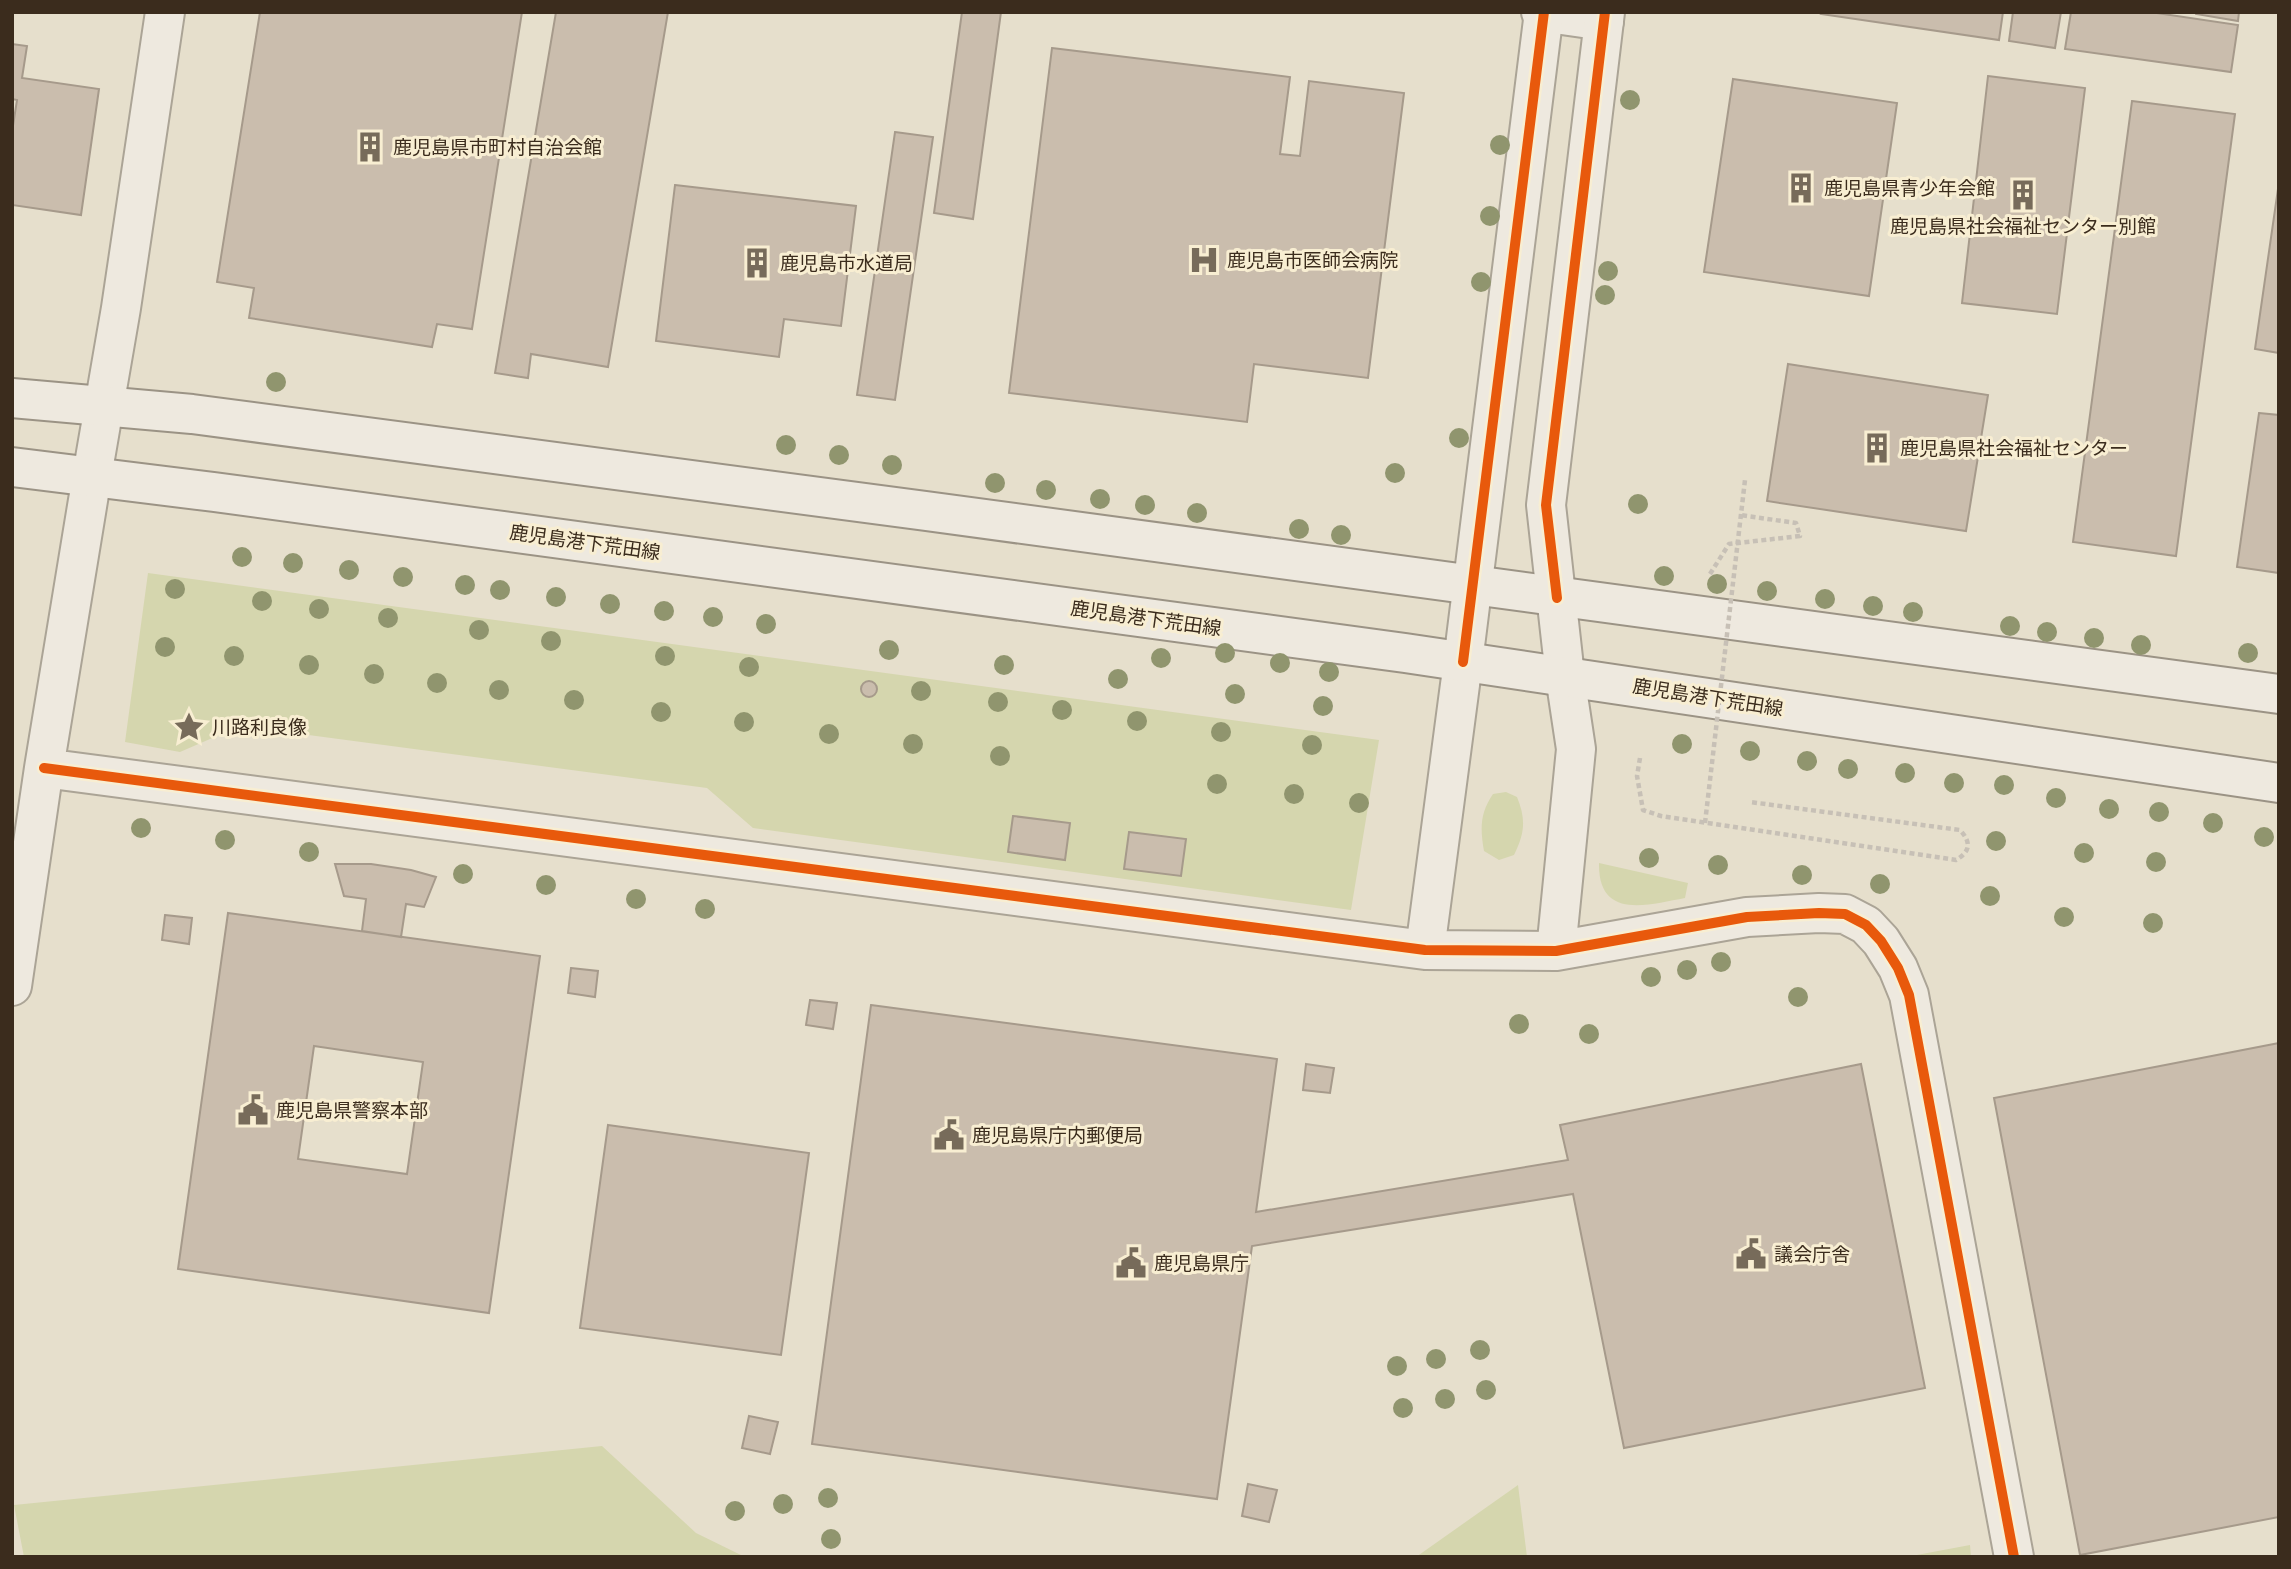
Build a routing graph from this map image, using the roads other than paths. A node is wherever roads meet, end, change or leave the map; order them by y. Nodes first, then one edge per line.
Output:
1 (165, 12) edge
2 (1543, 12) edge
3 (1604, 16) edge
4 (12, 398) edge
5 (104, 406) junction
6 (12, 467) edge
7 (92, 476) junction
8 (1472, 586) junction
9 (1557, 598) junction
10 (1463, 662) junction
11 (1566, 676) junction
12 (2279, 694) edge
13 (44, 768) junction
14 (2279, 783) edge
15 (1425, 950) junction
16 (1556, 951) junction
17 (12, 986) edge
18 (2014, 1557) edge

1 - 5 street
2 - 3 street
2 - 8 street
3 - 9 street
4 - 5 street
5 - 7 street
5 - 8 street
6 - 7 street, 鹿児島港下荒田線
7 - 10 street, 鹿児島港下荒田線
7 - 13 street
8 - 9 street
8 - 10 street
9 - 11 street
9 - 12 street
10 - 11 street, 鹿児島港下荒田線
10 - 15 street
11 - 14 street, 鹿児島港下荒田線
11 - 16 street
13 - 15 street
13 - 17 street
15 - 16 street
16 - 18 street

